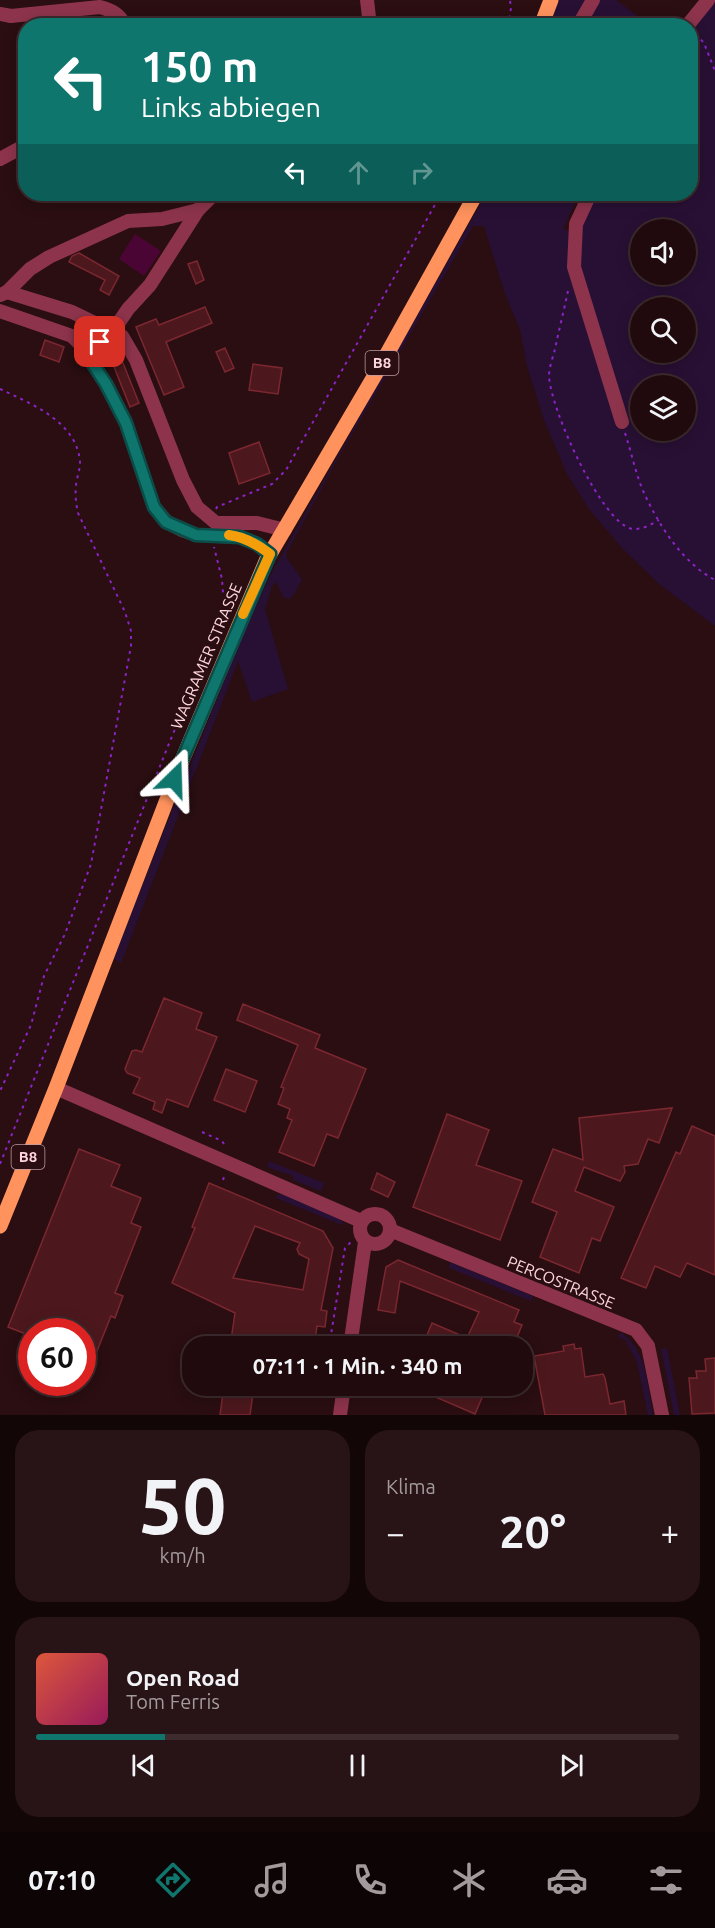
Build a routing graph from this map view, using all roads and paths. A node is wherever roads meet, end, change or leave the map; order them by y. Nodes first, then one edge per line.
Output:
1 (367, 0) edge
2 (510, 0) edge
3 (542, 0) edge
4 (551, 0) edge
5 (592, 0) edge
6 (708, 0) edge
7 (0, 14) edge
8 (121, 18) edge
9 (369, 18) edge
10 (509, 18) edge
11 (541, 18) edge
12 (544, 18) edge
13 (582, 18) edge
14 (696, 18) edge
15 (698, 37) edge
16 (715, 71) edge
17 (18, 149) edge
18 (0, 159) edge
19 (207, 201) edge
20 (437, 201) edge
21 (472, 201) edge
22 (587, 201) edge
23 (198, 210) junction
24 (569, 289) dead end
25 (4, 294) edge
26 (0, 311) edge
27 (113, 331) junction
28 (91, 355) junction
29 (0, 389) edge
30 (622, 422) joint
31 (210, 518) junction
32 (659, 520) junction
33 (285, 530) junction
34 (211, 536) junction
35 (270, 554) junction
36 (715, 580) edge
37 (56, 1088) junction
38 (0, 1092) edge
39 (202, 1132) dead end
40 (224, 1144) dead end
41 (0, 1164) edge
42 (0, 1226) edge
43 (390, 1230) junction
44 (362, 1232) junction
45 (331, 1336) edge
46 (351, 1336) edge
47 (343, 1396) edge
48 (340, 1415) edge
49 (662, 1415) edge

1 - 9 street
2 - 10 path
3 - 11 main road
4 - 12 main road
5 - 13 street
6 - 14 street
7 - 8 street
15 - 16 path
17 - 18 street
19 - 23 street
20 - 31 path
21 - 33 main road, WAGRAMER STRASSE / B8
22 - 30 street
23 - 25 street
23 - 27 street
24 - 32 path
25 - 27 street
26 - 28 street
27 - 28 street
27 - 31 street
28 - 34 street
29 - 38 path
30 - 32 path
31 - 33 street
31 - 34 street
32 - 36 path
33 - 35 main road, WAGRAMER STRASSE / B8
34 - 35 street
34 - 41 path
35 - 37 main road, WAGRAMER STRASSE / B8
37 - 42 main road, WAGRAMER STRASSE / B8
37 - 44 street
39 - 40 path
43 - 44 street
43 - 44 street
43 - 49 street, PERCOSTRASSE
44 - 45 path
44 - 46 street
47 - 48 street

